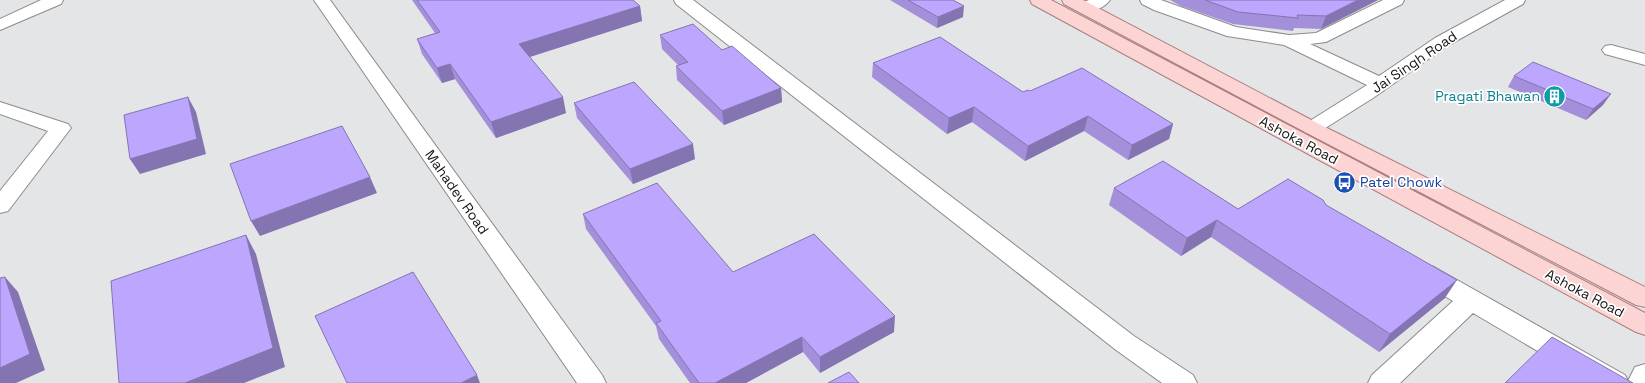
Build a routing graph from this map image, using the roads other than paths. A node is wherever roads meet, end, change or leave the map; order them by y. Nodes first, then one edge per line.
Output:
1 (26, 0) edge
2 (55, 0) edge
3 (322, 0) edge
4 (682, 0) edge
5 (1038, 0) edge
6 (1102, 0) edge
7 (1148, 0) edge
8 (1396, 0) edge
9 (1517, 0) edge
10 (1078, 4) edge
11 (0, 12) edge
12 (0, 25) edge
13 (1289, 40) junction
14 (1611, 50) dead end
15 (1645, 60) edge
16 (1380, 84) junction
17 (0, 108) edge
18 (1312, 128) junction
19 (0, 206) edge
20 (1408, 264) edge
21 (1645, 298) edge
22 (1470, 300) junction
23 (1645, 325) edge
24 (1645, 375) edge
25 (592, 383) edge
26 (1183, 383) edge
27 (1382, 383) edge
28 (1615, 383) edge
29 (1640, 383) edge

1 - 11 street
2 - 12 street
3 - 25 street, Mahadev Road
4 - 26 street
5 - 23 main road, Ashoka Road
6 - 10 street
7 - 13 street
8 - 13 street
9 - 16 street, Jai Singh Road
10 - 18 main road, Ashoka Road
13 - 16 street
14 - 15 street
16 - 18 street, Jai Singh Road
17 - 19 street
18 - 21 main road, Ashoka Road
20 - 22 street
22 - 27 street
22 - 28 street
24 - 29 street

